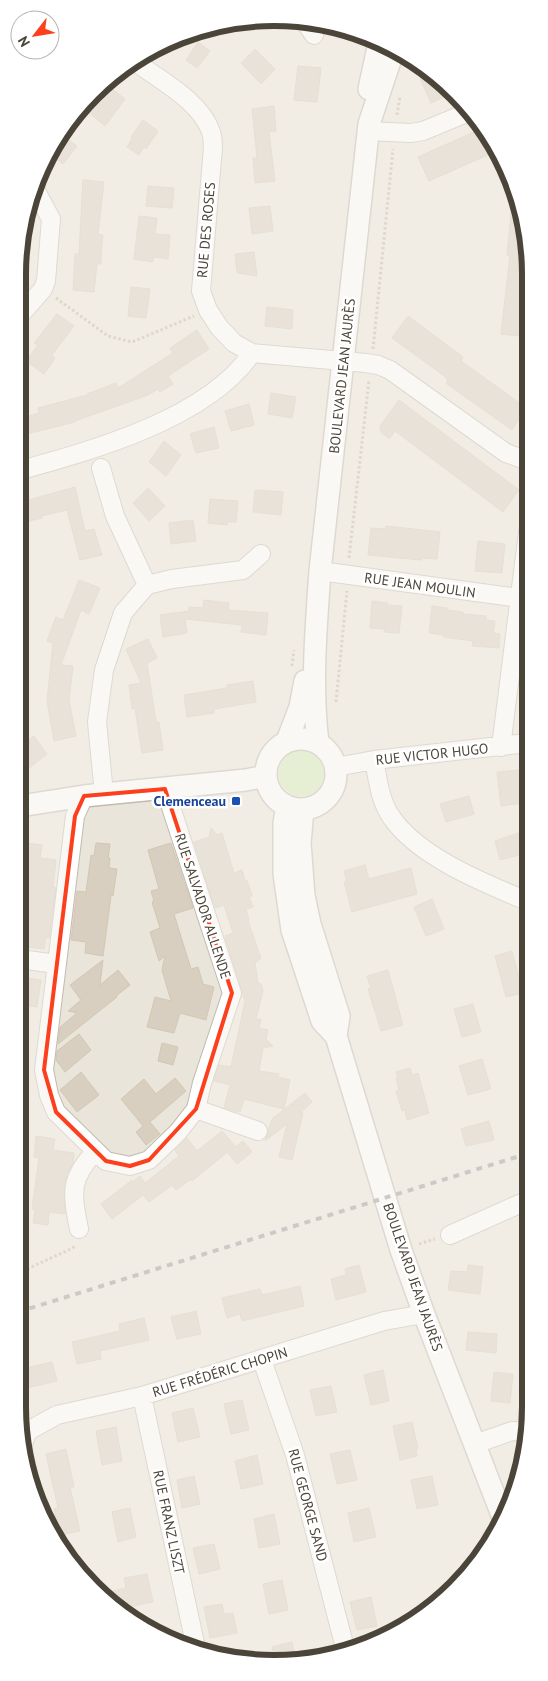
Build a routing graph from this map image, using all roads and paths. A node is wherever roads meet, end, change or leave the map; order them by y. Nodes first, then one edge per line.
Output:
1 (378, 49) edge
2 (392, 56) edge
3 (140, 65) edge
4 (463, 114) edge
5 (369, 128) junction
6 (393, 145) dead end
7 (39, 196) edge
8 (43, 289) junction
9 (26, 308) edge
10 (208, 310) junction
11 (252, 353) junction
12 (372, 354) dead end
13 (343, 362) junction
14 (370, 374) dead end
15 (522, 459) edge
16 (101, 468) dead end
17 (26, 469) edge
18 (261, 554) dead end
19 (348, 568) dead end
20 (320, 570) junction
21 (522, 576) edge
22 (347, 584) dead end
23 (146, 585) junction
24 (519, 598) junction
25 (316, 629) junction
26 (335, 710) dead end
27 (287, 741) junction
28 (318, 743) junction
29 (522, 744) edge
30 (501, 747) junction
31 (374, 760) junction
32 (336, 767) junction
33 (266, 776) junction
34 (165, 789) junction
35 (94, 795) junction
36 (26, 805) edge
37 (295, 808) junction
38 (522, 899) edge
39 (26, 960) edge
40 (57, 964) junction
41 (196, 1109) junction
42 (258, 1131) dead end
43 (96, 1152) junction
44 (522, 1203) edge
45 (78, 1228) joint
46 (450, 1235) dead end
47 (26, 1269) edge
48 (424, 1314) junction
49 (262, 1360) junction
50 (142, 1396) junction
51 (28, 1432) edge
52 (520, 1432) edge
53 (475, 1444) junction
54 (500, 1509) edge
55 (195, 1642) edge
56 (344, 1644) edge

1 - 5 street, BOULEVARD JEAN JAURÈS
2 - 5 street, BOULEVARD JEAN JAURÈS
3 - 10 street, RUE DES ROSES
4 - 5 street
5 - 13 street, BOULEVARD JEAN JAURÈS
6 - 12 path
7 - 8 street
8 - 9 street
8 - 10 path
10 - 11 street, RUE DES ROSES
11 - 13 street, RUE DES ROSES
11 - 17 street
13 - 15 street, RUE DES ROSES
13 - 20 street, BOULEVARD JEAN JAURÈS
14 - 19 path
16 - 23 street
18 - 23 street
20 - 24 street, RUE JEAN MOULIN
20 - 25 street, BOULEVARD JEAN JAURÈS
21 - 24 street
22 - 26 path
23 - 35 street
24 - 30 street
25 - 27 street, BOULEVARD JEAN JAURÈS
25 - 28 street, BOULEVARD JEAN JAURÈS
27 - 28 street
27 - 33 street
28 - 32 street
29 - 30 street, RUE VICTOR HUGO
30 - 31 street, RUE VICTOR HUGO
31 - 32 street, RUE VICTOR HUGO
31 - 38 street
32 - 37 street
33 - 34 street
33 - 37 street
34 - 35 street
34 - 41 street, RUE SALVADOR ALLENDE
35 - 36 street
35 - 40 street, RUE SALVADOR ALLENDE
37 - 48 street, BOULEVARD JEAN JAURÈS
39 - 40 street
40 - 43 street, RUE SALVADOR ALLENDE
41 - 42 street
41 - 43 street, RUE SALVADOR ALLENDE
43 - 45 street
44 - 46 street
45 - 47 path
48 - 49 street, RUE FRÉDÉRIC CHOPIN
48 - 53 street, BOULEVARD JEAN JAURÈS
49 - 50 street, RUE FRÉDÉRIC CHOPIN
49 - 56 street, RUE GEORGE SAND
50 - 51 street, RUE FRÉDÉRIC CHOPIN
50 - 55 street, RUE FRANZ LISZT
52 - 53 street
53 - 54 street, BOULEVARD JEAN JAURÈS

